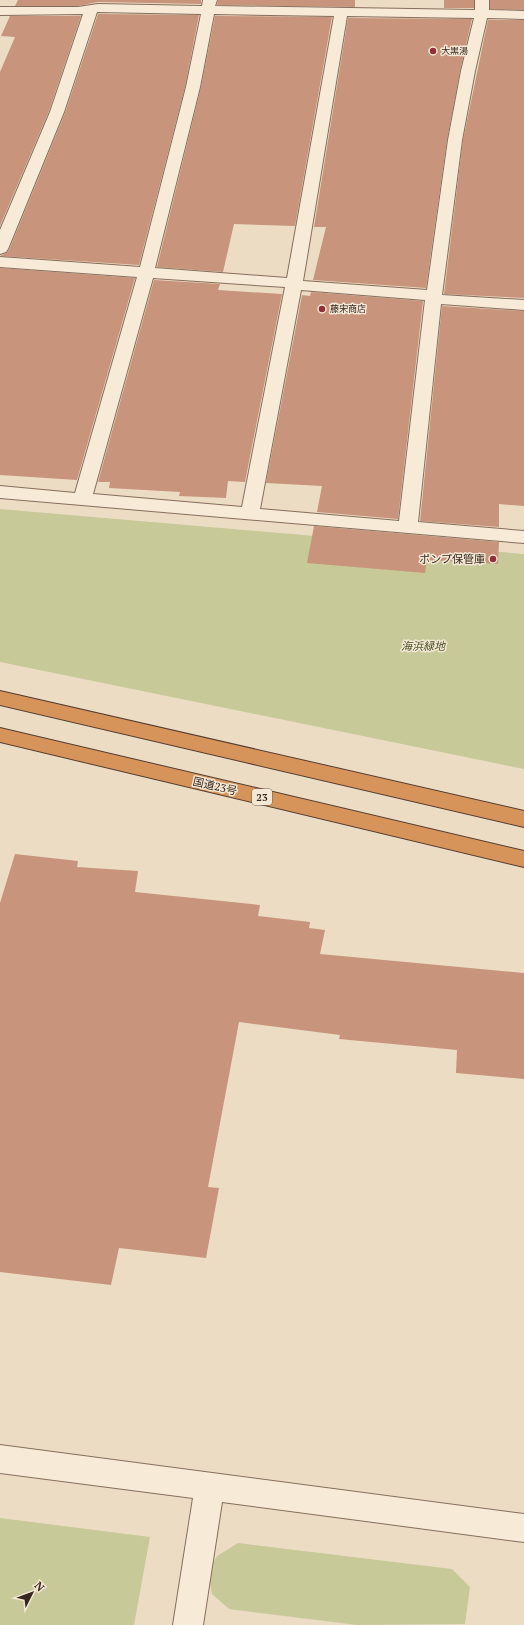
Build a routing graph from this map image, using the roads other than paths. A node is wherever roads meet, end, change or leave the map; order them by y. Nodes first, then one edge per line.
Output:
1 (209, 5) edge
2 (88, 6) edge
3 (317, 6) edge
4 (482, 7) edge
5 (0, 11) edge
6 (341, 12) junction
7 (524, 14) edge
8 (0, 249) edge
9 (0, 262) edge
10 (146, 273) junction
11 (294, 284) junction
12 (433, 297) junction
13 (524, 305) edge
14 (0, 492) edge
15 (82, 499) junction
16 (250, 514) junction
17 (408, 528) junction
18 (524, 537) edge
19 (0, 698) edge
20 (0, 735) edge
21 (524, 819) edge
22 (524, 859) edge
23 (0, 1459) edge
24 (210, 1486) junction
25 (524, 1528) edge
26 (188, 1625) edge

1 - 2 street
1 - 3 street
1 - 10 street
2 - 5 street
2 - 8 street
3 - 6 street
4 - 6 street
4 - 7 street
4 - 12 street
6 - 11 street
9 - 10 street
10 - 11 street
10 - 15 street
11 - 12 street
11 - 16 street
12 - 13 street
12 - 17 street
14 - 15 street
15 - 16 street
16 - 17 street
17 - 18 street
19 - 21 highway
20 - 22 highway, 国道23号 / 23
23 - 24 street
24 - 25 street
24 - 26 street

